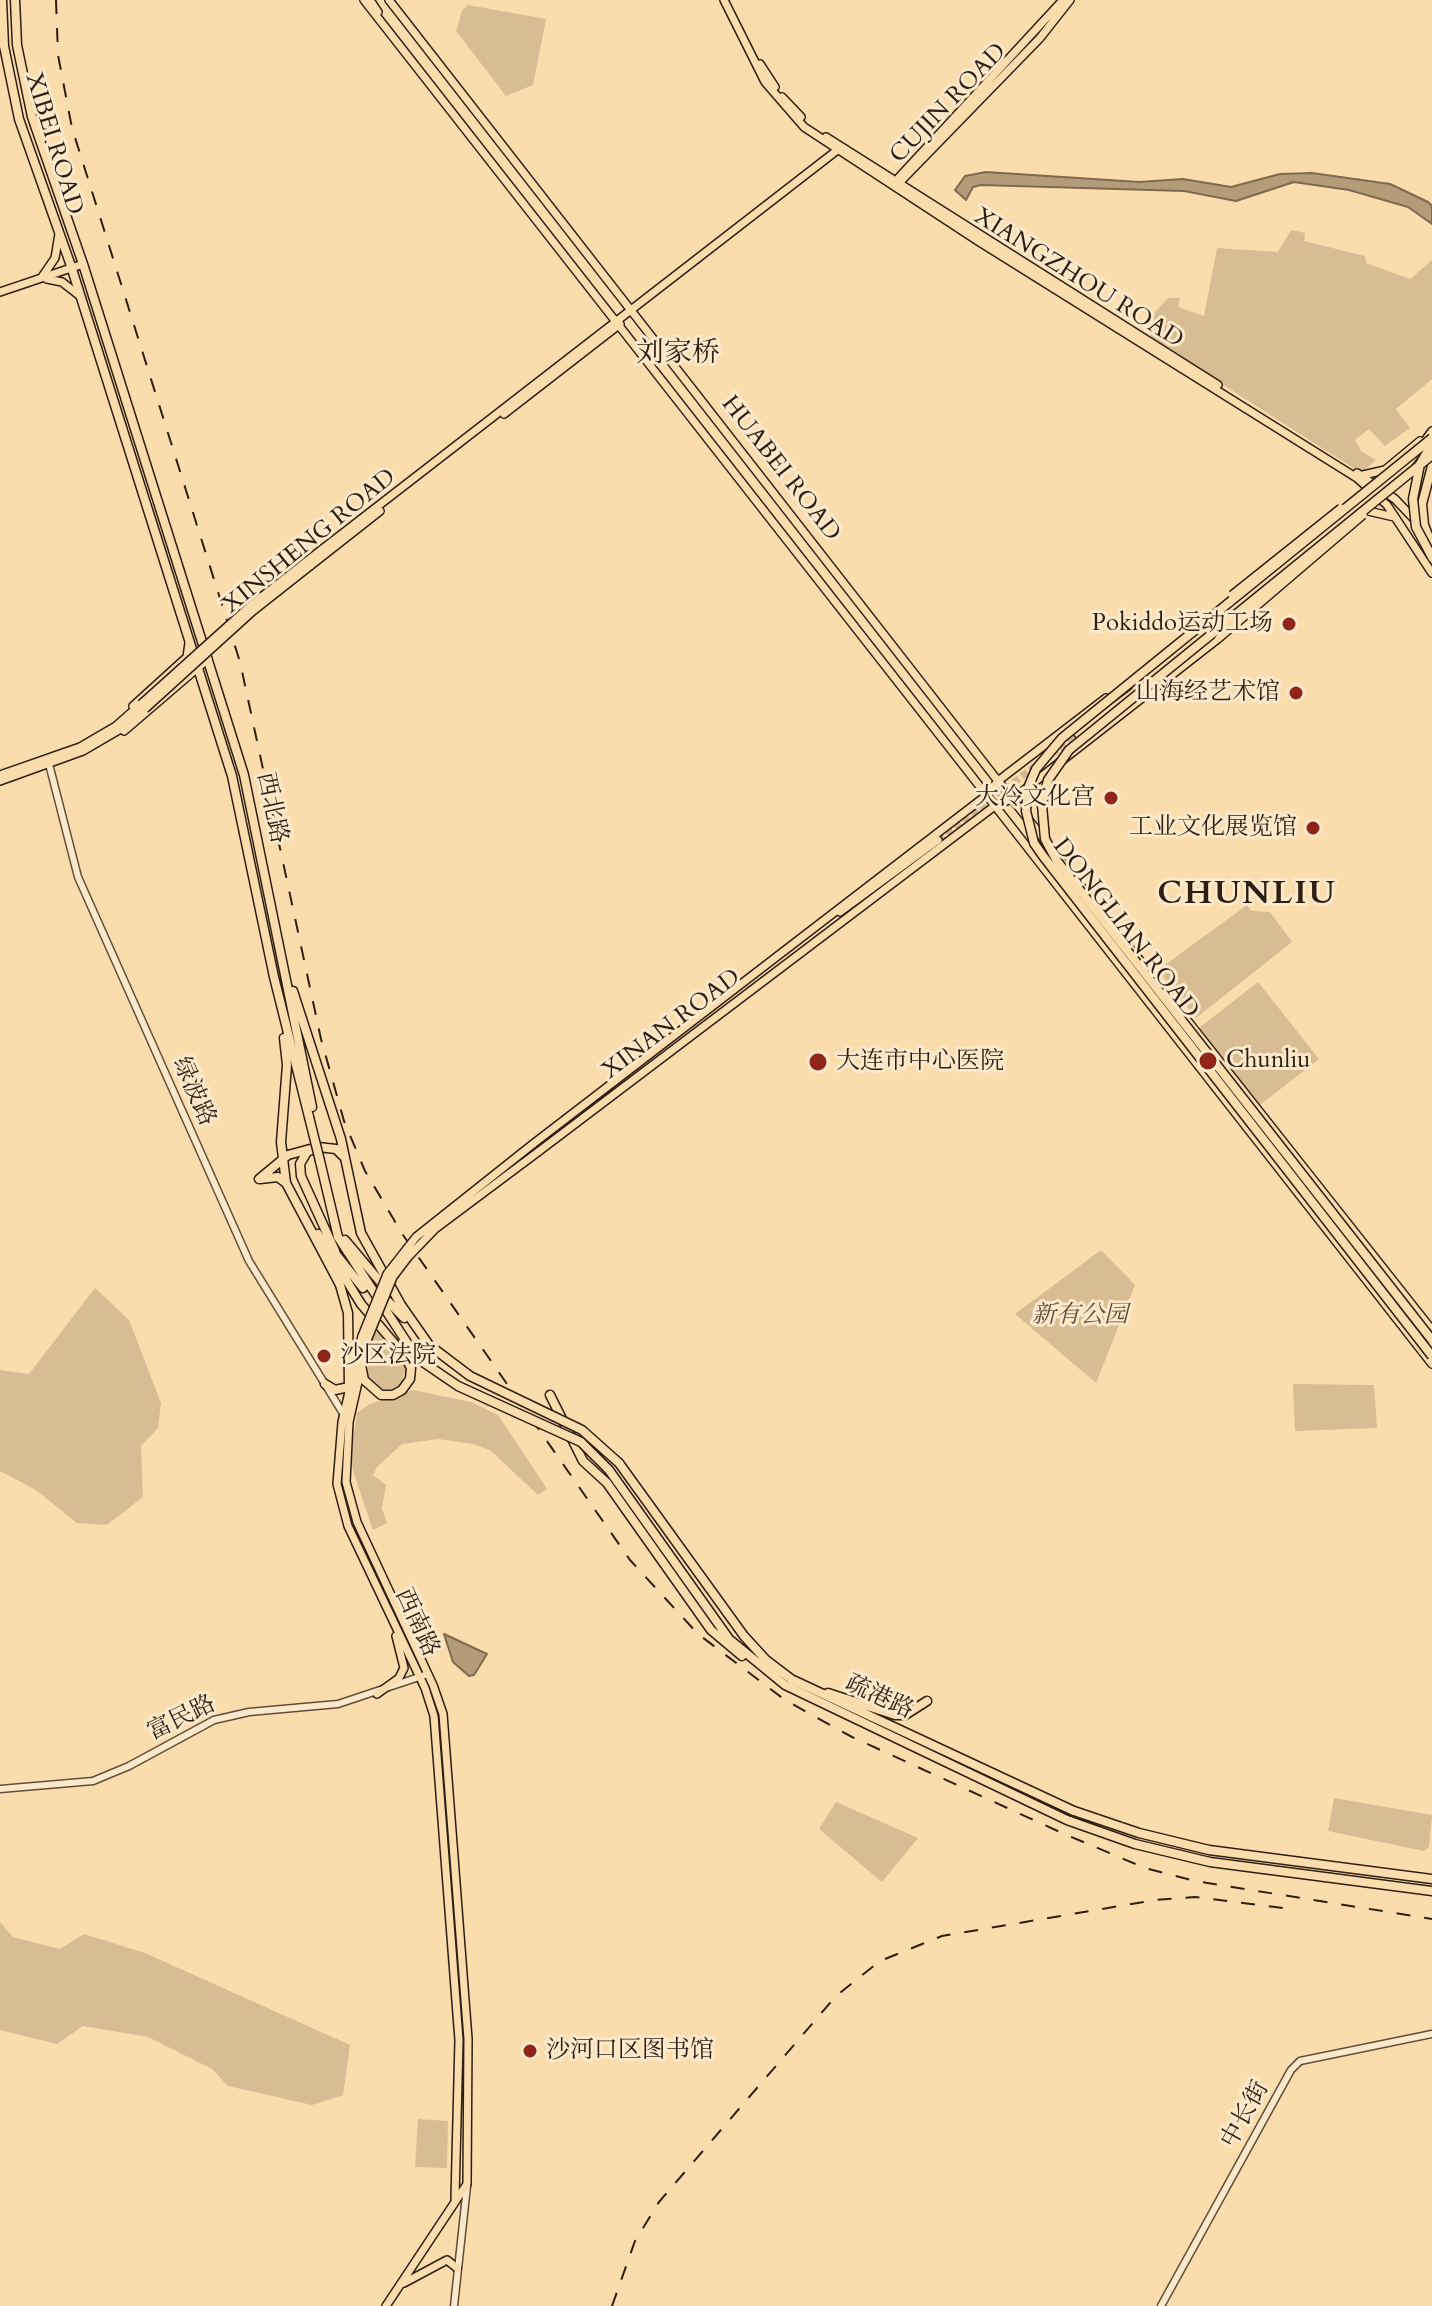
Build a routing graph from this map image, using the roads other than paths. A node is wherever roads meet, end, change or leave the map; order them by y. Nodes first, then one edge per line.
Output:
1 (2, 0) edge
2 (15, 0) edge
3 (364, 0) edge
4 (370, 0) edge
5 (388, 0) edge
6 (726, 0) edge
7 (1063, 0) edge
8 (1070, 0) edge
9 (391, 35) junction
10 (839, 149) junction
11 (895, 183) junction
12 (59, 233) junction
13 (83, 264) junction
14 (71, 268) junction
15 (41, 278) junction
16 (0, 292) edge
17 (80, 296) junction
18 (630, 308) junction
19 (617, 323) junction
20 (1429, 435) edge
21 (1432, 445) edge
22 (1432, 457) edge
23 (1410, 466) junction
24 (1432, 466) edge
25 (1354, 474) junction
26 (1376, 493) junction
27 (1356, 510) junction
28 (1397, 518) junction
29 (1432, 545) edge
30 (1432, 557) edge
31 (1432, 573) edge
32 (1217, 639) junction
33 (1198, 642) junction
34 (1160, 654) junction
35 (198, 661) junction
36 (1152, 676) junction
37 (1130, 679) junction
38 (181, 683) junction
39 (203, 686) junction
40 (1145, 698) junction
41 (143, 707) junction
42 (1078, 734) tunnel mouth
43 (108, 738) junction
44 (88, 743) junction
45 (49, 764) junction
46 (0, 778) edge
47 (998, 781) junction
48 (987, 795) junction
49 (1014, 798) junction
50 (996, 805) junction
51 (938, 840) tunnel mouth
52 (849, 908) junction
53 (824, 921) junction
54 (830, 930) junction
55 (282, 966) junction
56 (273, 973) junction
57 (312, 1116) junction
58 (535, 1148) junction
59 (311, 1149) junction
60 (345, 1157) junction
61 (282, 1159) junction
62 (322, 1160) junction
63 (286, 1183) junction
64 (297, 1203) junction
65 (312, 1223) junction
66 (345, 1240) junction
67 (335, 1253) junction
68 (401, 1305) junction
69 (1432, 1330) edge
70 (365, 1337) junction
71 (1432, 1340) edge
72 (429, 1345) junction
73 (1432, 1356) edge
74 (417, 1358) junction
75 (360, 1360) junction
76 (1432, 1364) edge
77 (325, 1384) junction
78 (349, 1387) junction
79 (550, 1395) dead end
80 (344, 1415) junction
81 (392, 1619) junction
82 (769, 1675) junction
83 (424, 1676) junction
84 (820, 1693) junction
85 (377, 1694) junction
86 (927, 1701) dead end
87 (0, 1789) edge
88 (1432, 1879) edge
89 (1432, 1891) edge
90 (1432, 2034) edge
91 (467, 2184) junction
92 (455, 2198) junction
93 (461, 2217) junction
94 (457, 2268) junction
95 (402, 2284) junction
96 (386, 2306) edge
97 (454, 2306) edge
98 (1161, 2306) edge

1 - 12 highway, XIBEI ROAD
2 - 13 highway, XIBEI ROAD
3 - 9 main road
4 - 9 main road
5 - 18 main road, HUABEI ROAD
6 - 10 main road, XIANGZHOU ROAD
7 - 11 main road, CUJIN ROAD
8 - 11 main road, CUJIN ROAD
9 - 19 main road, HUABEI ROAD
10 - 11 main road, XIANGZHOU ROAD
10 - 18 main road, XINSHENG ROAD
11 - 25 main road, XIANGZHOU ROAD
12 - 14 highway, XIBEI ROAD
12 - 15 main road
13 - 14 main road
13 - 35 highway, 西北路
14 - 15 main road
14 - 17 highway, XIBEI ROAD
15 - 16 main road
15 - 17 main road
17 - 35 highway, 西北路
18 - 19 main road, XINSHENG ROAD
18 - 47 main road, HUABEI ROAD
19 - 41 main road, XINSHENG ROAD, bridge
19 - 48 main road, HUABEI ROAD
20 - 21 highway
20 - 23 main road
20 - 25 main road
20 - 26 highway, DONGLIAN ROAD, bridge
21 - 30 highway, bridge
22 - 23 main road
22 - 26 highway, DONGLIAN ROAD, bridge
23 - 26 main road
24 - 29 highway
25 - 26 main road, XIANGZHOU ROAD
25 - 27 main road
26 - 27 main road
26 - 28 main road, XIANGZHOU ROAD
26 - 29 main road, XIANGZHOU ROAD
26 - 32 main road, XINAN ROAD, bridge
26 - 34 main road, XINAN ROAD, bridge
26 - 71 highway, DONGLIAN ROAD, bridge
26 - 73 highway, DONGLIAN ROAD, bridge
27 - 28 main road
27 - 33 main road
27 - 36 main road
28 - 31 main road, XIANGZHOU ROAD
32 - 33 main road
32 - 40 main road, XINAN ROAD
33 - 36 main road
34 - 36 main road
34 - 37 main road, XINAN ROAD
35 - 38 main road
35 - 39 highway, 西北路
35 - 44 main road
35 - 55 highway, 西北路
36 - 37 main road
36 - 40 main road
36 - 42 main road
37 - 47 main road, XINAN ROAD
38 - 39 main road
38 - 43 main road
39 - 56 highway, 西北路
40 - 49 main road, XINAN ROAD
41 - 43 main road, XINSHENG ROAD
41 - 44 main road, XINSHENG ROAD
43 - 45 main road, XINSHENG ROAD
44 - 46 main road, XINSHENG ROAD
45 - 46 main road, XINSHENG ROAD
45 - 77 street, 绿波路
47 - 48 main road, XINAN ROAD
47 - 49 main road, HUABEI ROAD
48 - 50 main road, HUABEI ROAD
48 - 53 main road, XINAN ROAD
49 - 50 main road, XINAN ROAD
49 - 69 main road, HUABEI ROAD
50 - 54 main road, XINAN ROAD
50 - 76 main road, HUABEI ROAD
51 - 52 main road, XINAN ROAD
52 - 53 main road, XINAN ROAD
52 - 54 main road, XINAN ROAD
53 - 58 main road, XINAN ROAD
54 - 58 main road, XINAN ROAD
55 - 57 highway, 西北路
55 - 60 highway
56 - 57 highway, 西北路
56 - 61 highway
57 - 62 highway, 西北路, bridge
58 - 70 main road, 西南路, bridge
59 - 60 highway
59 - 61 highway
59 - 67 highway
60 - 68 highway
61 - 63 highway
61 - 63 highway
62 - 66 highway, 西北路
62 - 74 highway, 西北路
63 - 64 highway
64 - 65 highway
64 - 78 highway
65 - 67 highway
65 - 75 highway
66 - 68 highway
66 - 72 highway, 西北路
67 - 74 highway
68 - 72 highway
70 - 75 main road, 西南路
70 - 78 main road, 西南路
72 - 84 highway, 疏港路, bridge
74 - 82 highway, bridge
75 - 83 main road, 西南路
77 - 78 highway
77 - 80 street, 绿波路
78 - 80 main road, 西南路
79 - 82 highway
80 - 81 main road, 西南路
81 - 83 main road, 西南路
81 - 85 main road
82 - 89 highway
83 - 85 street, 富民路
83 - 91 main road, 西南路
83 - 92 main road, 西南路
84 - 86 highway
84 - 88 highway, 疏港路
85 - 87 street, 富民路
90 - 98 street, 中长街
91 - 92 main road, 西南路
91 - 93 street
92 - 93 street
92 - 95 main road, 西南路
93 - 94 street
94 - 95 main road
94 - 97 street
95 - 96 main road, 西南路

